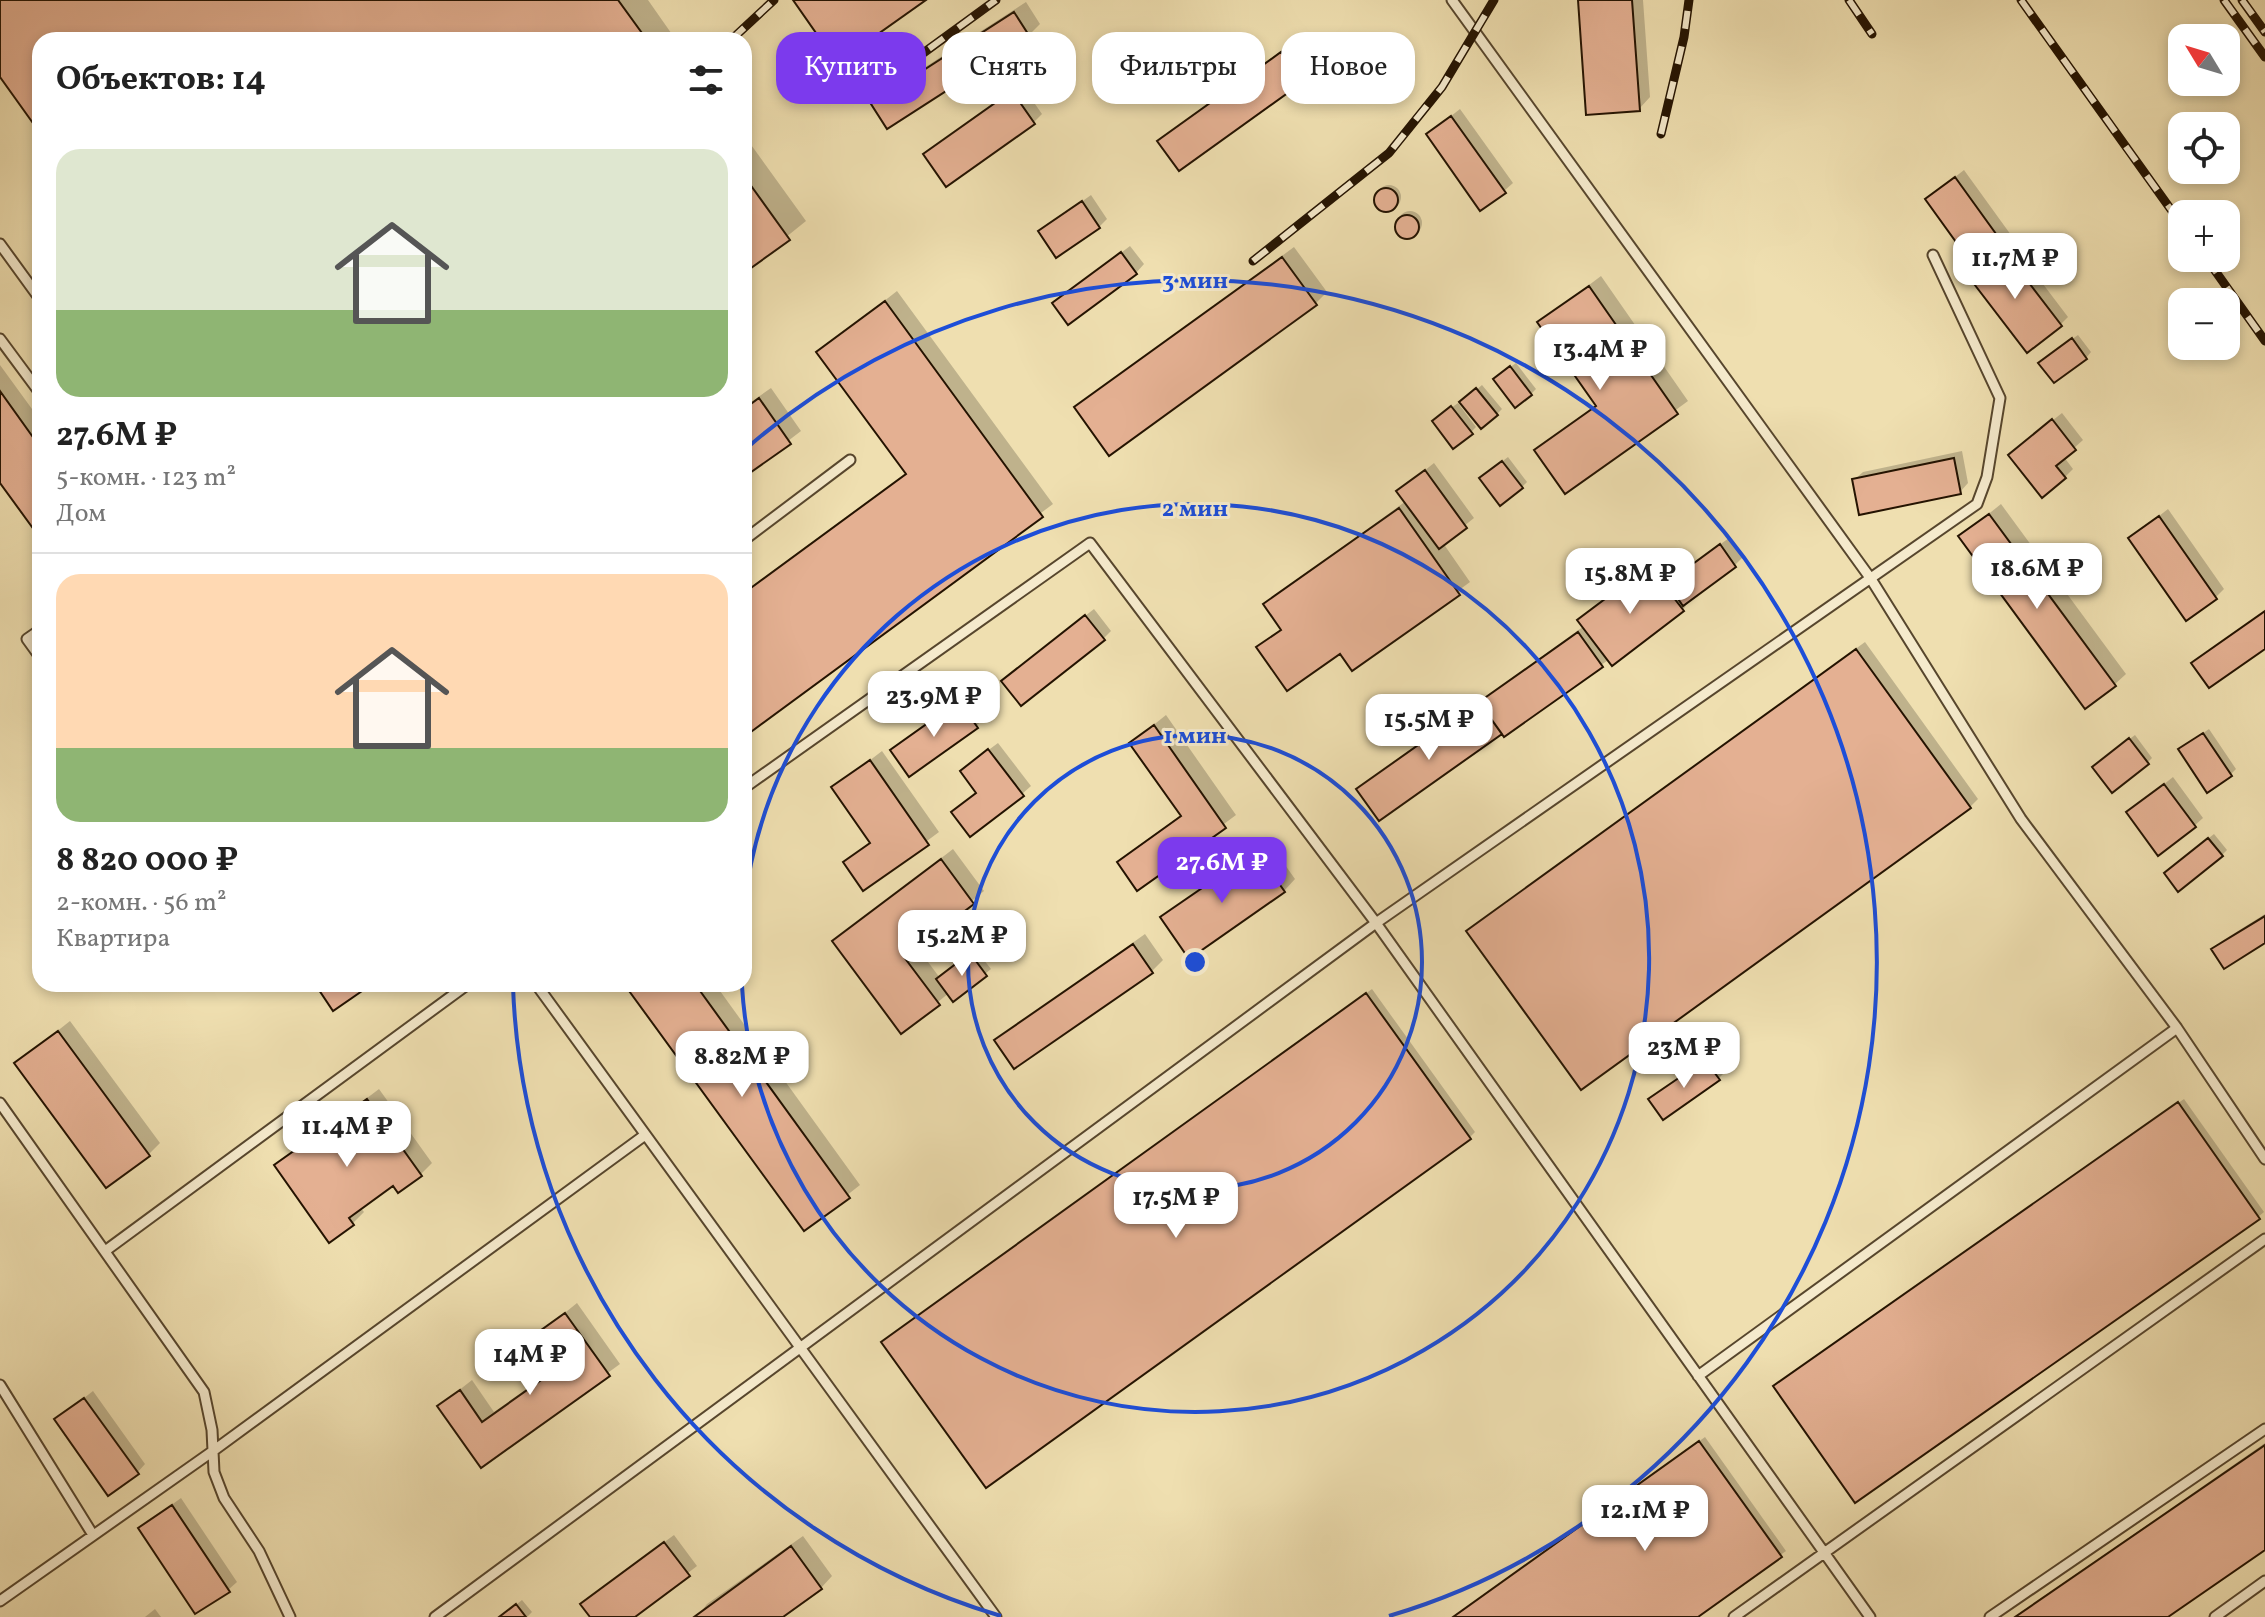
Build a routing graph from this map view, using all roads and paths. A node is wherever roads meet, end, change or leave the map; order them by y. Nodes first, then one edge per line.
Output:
1 (1452, 0) edge
2 (0, 244) edge
3 (1933, 255) dead end
4 (32, 288) edge
5 (0, 339) edge
6 (32, 382) edge
7 (850, 460) dead end
8 (752, 534) edge
9 (1871, 579) junction
10 (752, 782) edge
11 (1376, 923) junction
12 (457, 992) edge
13 (542, 992) edge
14 (2177, 1028) junction
15 (0, 1103) edge
16 (645, 1135) junction
17 (2265, 1159) edge
18 (2265, 1239) edge
19 (105, 1251) junction
20 (798, 1349) junction
21 (1698, 1376) junction
22 (0, 1385) edge
23 (2265, 1429) edge
24 (213, 1451) junction
25 (93, 1535) junction
26 (1824, 1552) junction
27 (2265, 1581) edge
28 (0, 1601) edge
29 (290, 1617) edge
30 (435, 1617) edge
31 (996, 1617) edge
32 (1734, 1617) edge
33 (1870, 1617) edge
34 (1990, 1617) edge
35 (2215, 1617) edge

1 - 9 lane
2 - 4 lane
3 - 9 lane
5 - 6 lane
7 - 8 lane
9 - 11 lane
9 - 14 lane
10 - 11 lane
11 - 20 lane
11 - 21 lane
12 - 19 lane
13 - 16 lane
14 - 17 lane
14 - 21 lane
15 - 19 lane
16 - 20 lane
16 - 24 lane
18 - 26 lane
19 - 24 lane
20 - 30 lane
20 - 31 lane
21 - 26 lane
22 - 25 lane
23 - 34 lane
24 - 25 lane
24 - 29 lane
25 - 28 lane
26 - 32 lane
26 - 33 lane
27 - 35 lane

